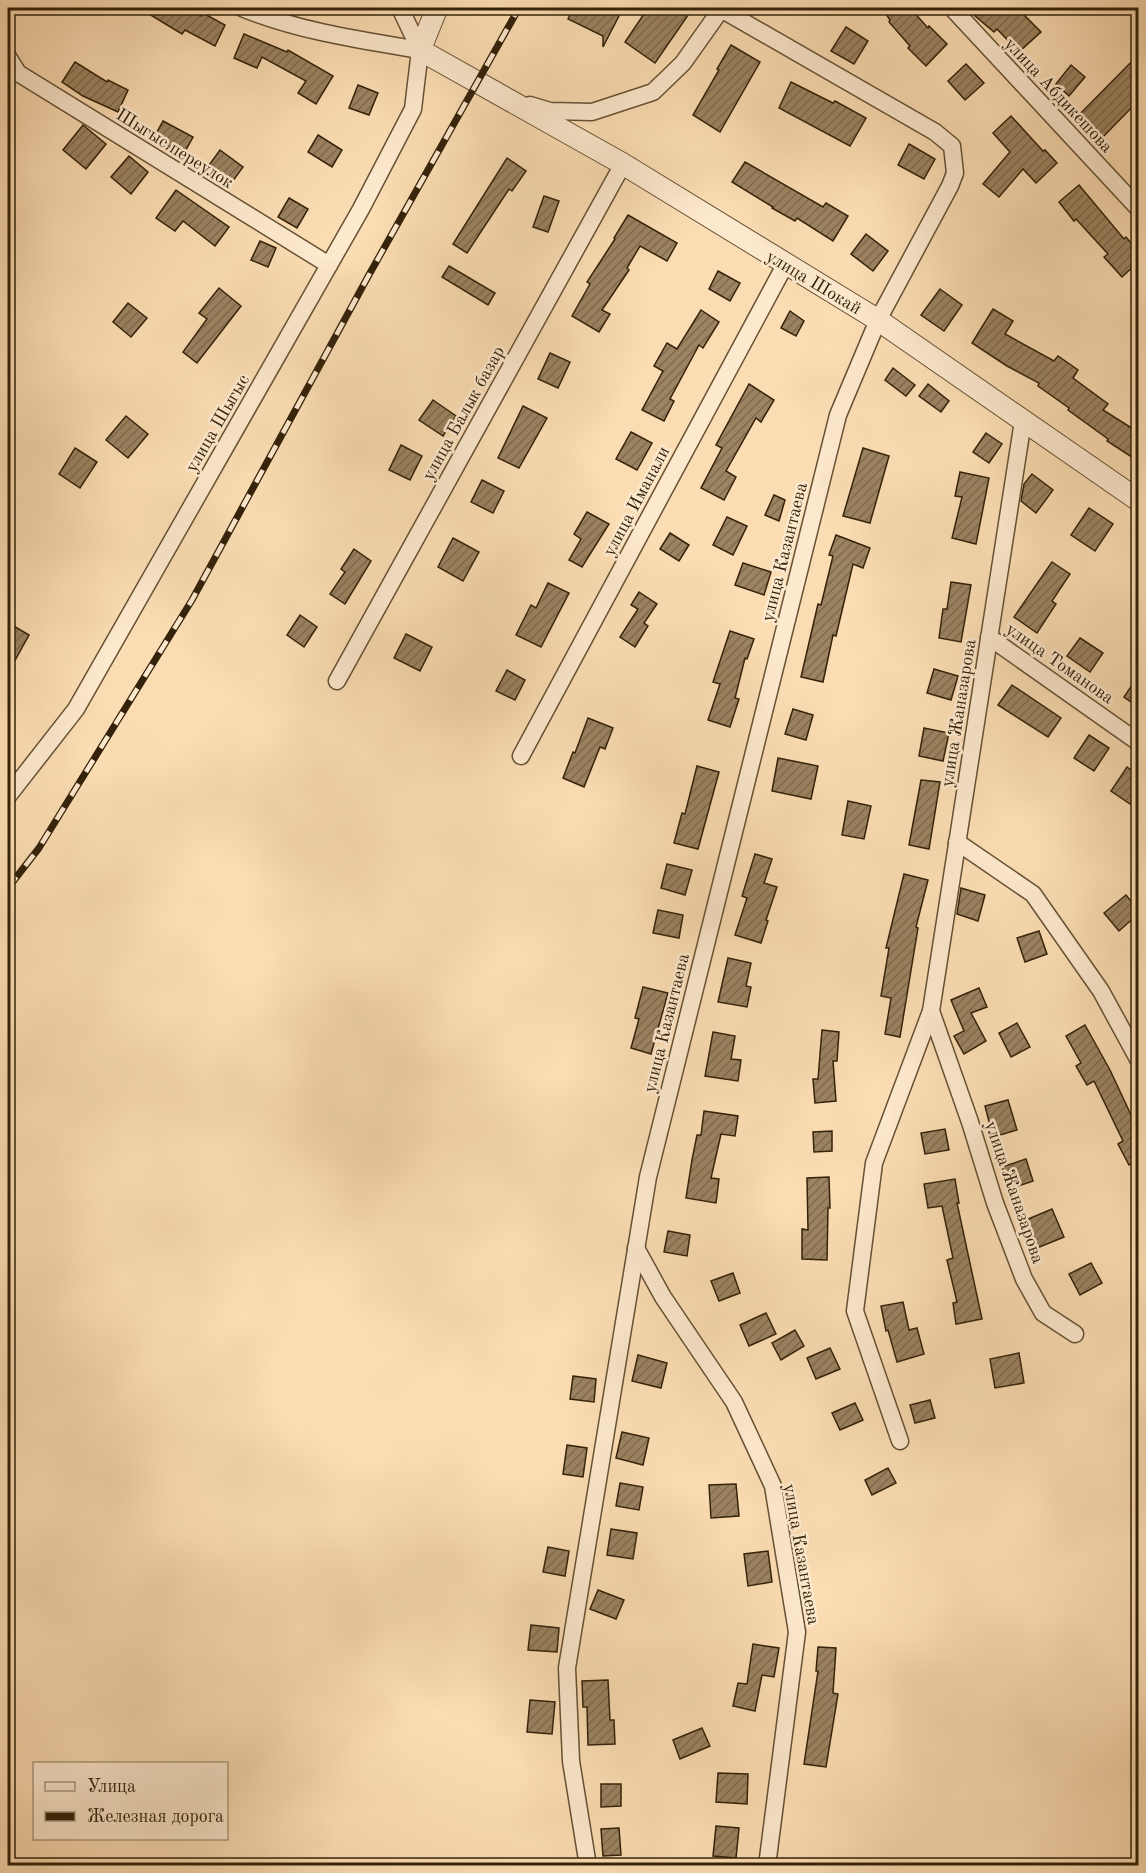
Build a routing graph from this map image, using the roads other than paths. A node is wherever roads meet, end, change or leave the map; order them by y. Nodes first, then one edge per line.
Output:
1 (242, 8) edge
2 (400, 8) edge
3 (437, 8) edge
4 (721, 8) edge
5 (952, 8) edge
6 (263, 13) edge
7 (420, 50) junction
8 (8, 57) edge
9 (503, 97) junction
10 (623, 164) junction
11 (1138, 208) edge
12 (329, 265) junction
13 (785, 265) junction
14 (878, 320) junction
15 (1023, 421) junction
16 (1138, 500) edge
17 (989, 637) junction
18 (337, 681) dead end
19 (1138, 742) edge
20 (521, 756) dead end
21 (8, 796) edge
22 (957, 842) junction
23 (931, 1011) junction
24 (1138, 1059) edge
25 (636, 1248) junction
26 (1075, 1334) dead end
27 (900, 1440) dead end
28 (586, 1861) edge
29 (767, 1866) edge

1 - 6 street
2 - 7 street
3 - 7 street
4 - 9 street
4 - 14 street, улица Казантаева
5 - 11 street, улица Абдикешова
6 - 7 street
7 - 9 street, улица Шокай
7 - 12 street, улица Шыгыс
8 - 12 street, Шыгыс переулок
9 - 10 street, улица Шокай
10 - 13 street, улица Шокай
10 - 18 street, улица Балык базар
12 - 21 street, улица Шыгыс
13 - 14 street, улица Шокай
13 - 20 street, улица Иманали
14 - 15 street, улица Шокай
14 - 25 street, улица Казантаева
15 - 16 street, улица Шокай
15 - 17 street, улица Жаназарова
17 - 19 street, улица Томанова
17 - 22 street, улица Жаназарова
22 - 23 street, улица Жаназарова
22 - 24 street
23 - 26 street, улица Жаназарова
23 - 27 street, улица Жаназарова
25 - 28 street, улица Казантаева
25 - 29 street, улица Казантаева

